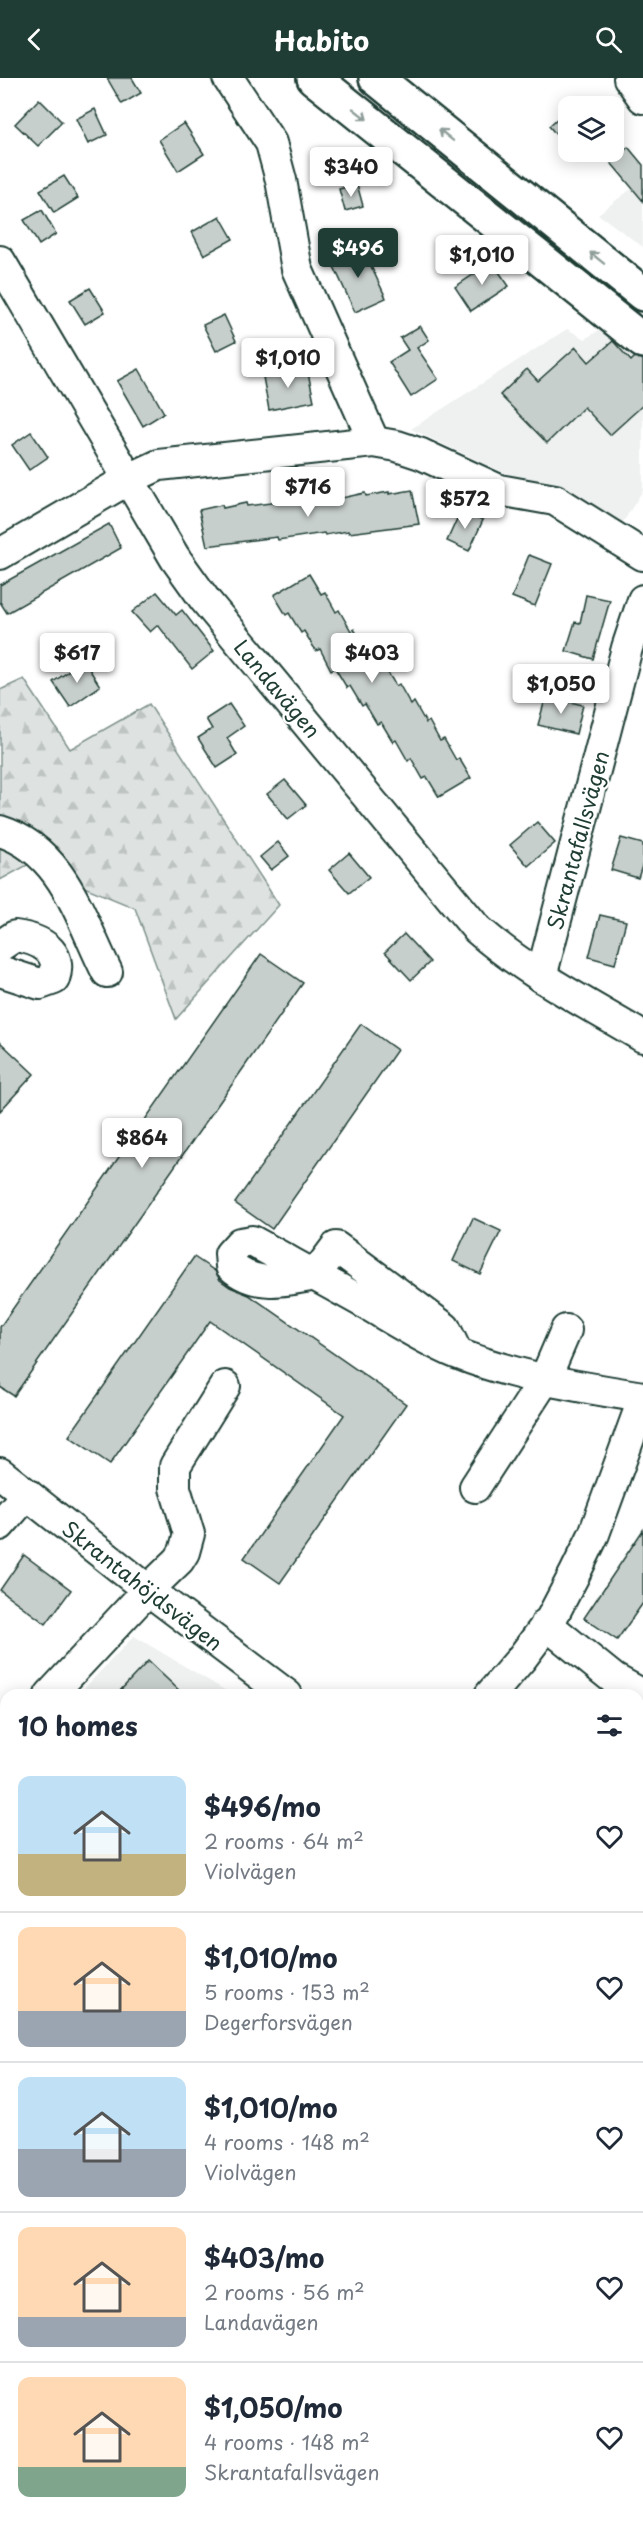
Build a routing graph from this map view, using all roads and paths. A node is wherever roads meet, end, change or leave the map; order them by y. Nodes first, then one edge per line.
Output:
1 (228, 78) edge
2 (314, 78) edge
3 (376, 78) edge
4 (629, 78) edge
5 (643, 98) edge
6 (0, 261) edge
7 (643, 294) edge
8 (643, 341) edge
9 (374, 442) junction
10 (127, 480) junction
11 (0, 554) edge
12 (643, 555) edge
13 (643, 600) edge
14 (0, 831) edge
15 (0, 946) edge
16 (0, 971) edge
17 (107, 972) dead end
18 (541, 977) junction
19 (643, 1037) edge
20 (315, 1275) dead end
21 (566, 1330) dead end
22 (545, 1379) junction
23 (225, 1386) dead end
24 (643, 1398) edge
25 (638, 1430) edge
26 (0, 1473) edge
27 (475, 1487) dead end
28 (27, 1494) junction
29 (0, 1525) edge
30 (148, 1590) junction
31 (546, 1624) junction
32 (56, 1689) edge
33 (279, 1689) edge
34 (495, 1689) edge
35 (632, 1689) edge

1 - 9 street
2 -> 8 main road
7 -> 3 main road
4 - 5 street
6 - 10 street, Landavägen
9 - 10 street
9 - 12 street
10 - 11 street
10 - 18 street, Landavägen
13 - 18 street, Skrantafallsvägen
14 - 17 street
15 - 16 street
18 - 19 street, Landavägen
20 - 22 street
21 - 22 street
22 - 24 street
22 - 27 street
23 - 30 street
24 - 25 street
25 - 31 street
26 - 28 street, Skrantahöjdsvägen
28 - 29 street
28 - 30 street, Skrantahöjdsvägen
30 - 32 street
30 - 33 street, Skrantahöjdsvägen
31 - 34 street
31 - 35 street

